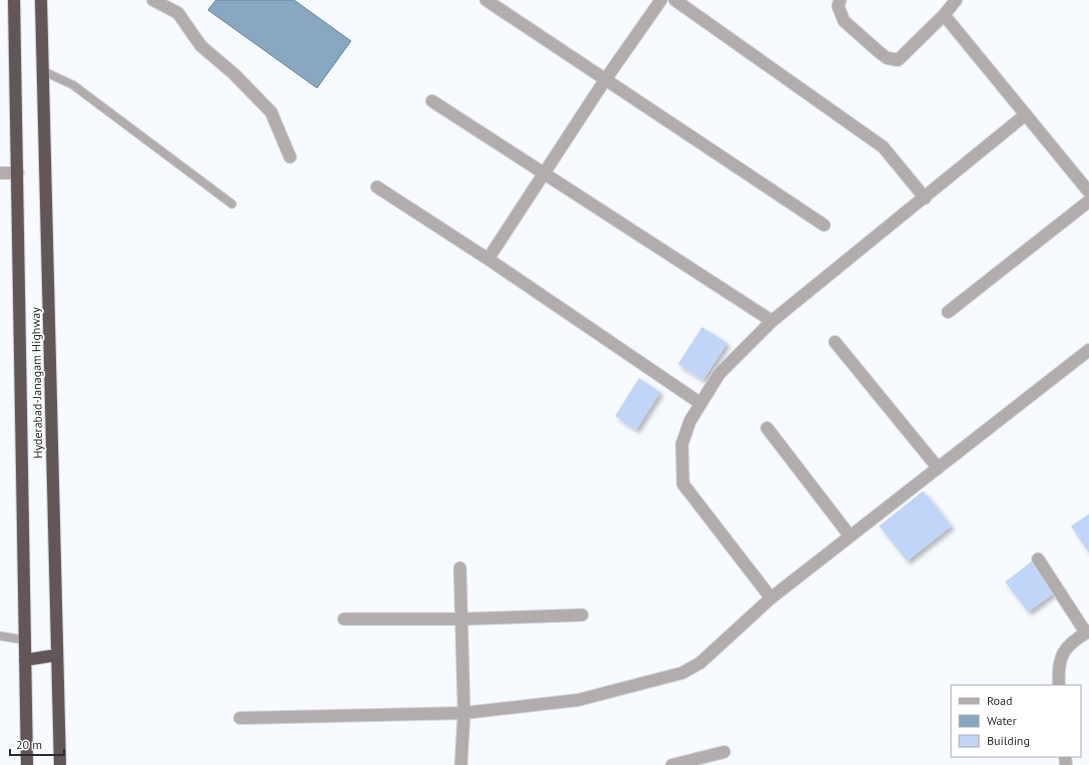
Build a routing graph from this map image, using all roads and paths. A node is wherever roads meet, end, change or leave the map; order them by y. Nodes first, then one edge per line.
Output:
1 (14, 0) edge
2 (41, 0) edge
3 (153, 0) edge
4 (486, 0) edge
5 (661, 0) edge
6 (675, 0) edge
7 (840, 0) edge
8 (956, 0) edge
9 (944, 15) junction
10 (43, 71) junction
11 (605, 80) junction
12 (432, 101) dead end
13 (1025, 115) junction
14 (290, 157) dead end
15 (0, 173) edge
16 (18, 173) junction
17 (544, 175) junction
18 (377, 187) dead end
19 (1089, 192) edge
20 (925, 198) junction
21 (1089, 202) edge
22 (232, 204) dead end
23 (824, 225) dead end
24 (488, 259) junction
25 (948, 312) dead end
26 (772, 322) junction
27 (835, 342) dead end
28 (1089, 350) edge
29 (700, 403) junction
30 (767, 428) dead end
31 (938, 468) junction
32 (850, 536) junction
33 (1038, 559) dead end
34 (460, 568) dead end
35 (771, 598) junction
36 (582, 615) dead end
37 (344, 618) dead end
38 (461, 619) junction
39 (1087, 632) edge
40 (0, 636) edge
41 (25, 640) junction
42 (57, 656) junction
43 (25, 660) junction
44 (1059, 685) edge
45 (464, 713) junction
46 (240, 718) dead end
47 (724, 752) dead end
48 (26, 765) edge
49 (60, 765) edge
50 (461, 765) edge
51 (672, 765) edge

1 - 16 highway, Hyderabad-Janagam Highway
2 - 10 highway, Hyderabad-Janagam Highway
3 - 14 street
4 - 11 street
5 - 11 street
6 - 20 street
7 - 9 street
8 - 9 street
9 - 13 street
10 - 22 lane
10 - 42 highway, Hyderabad-Janagam Highway
11 - 17 street
11 - 23 street
12 - 17 street
13 - 19 street
13 - 20 street
15 - 16 street
16 - 41 highway, Hyderabad-Janagam Highway
17 - 24 street
17 - 26 street
18 - 24 street
20 - 26 street
21 - 25 street
24 - 29 street
26 - 29 street
27 - 31 street
28 - 31 street
29 - 35 street
30 - 32 street
31 - 32 street
32 - 35 street
33 - 39 street
34 - 38 street
35 - 45 street
36 - 38 street
37 - 38 street
38 - 45 street
39 - 44 street
40 - 41 lane
41 - 43 highway, Hyderabad-Janagam Highway
42 - 43 highway
42 - 49 highway, Hyderabad-Janagam Highway
43 - 48 highway, Hyderabad-Janagam Highway
45 - 46 street
45 - 50 street
47 - 51 street

